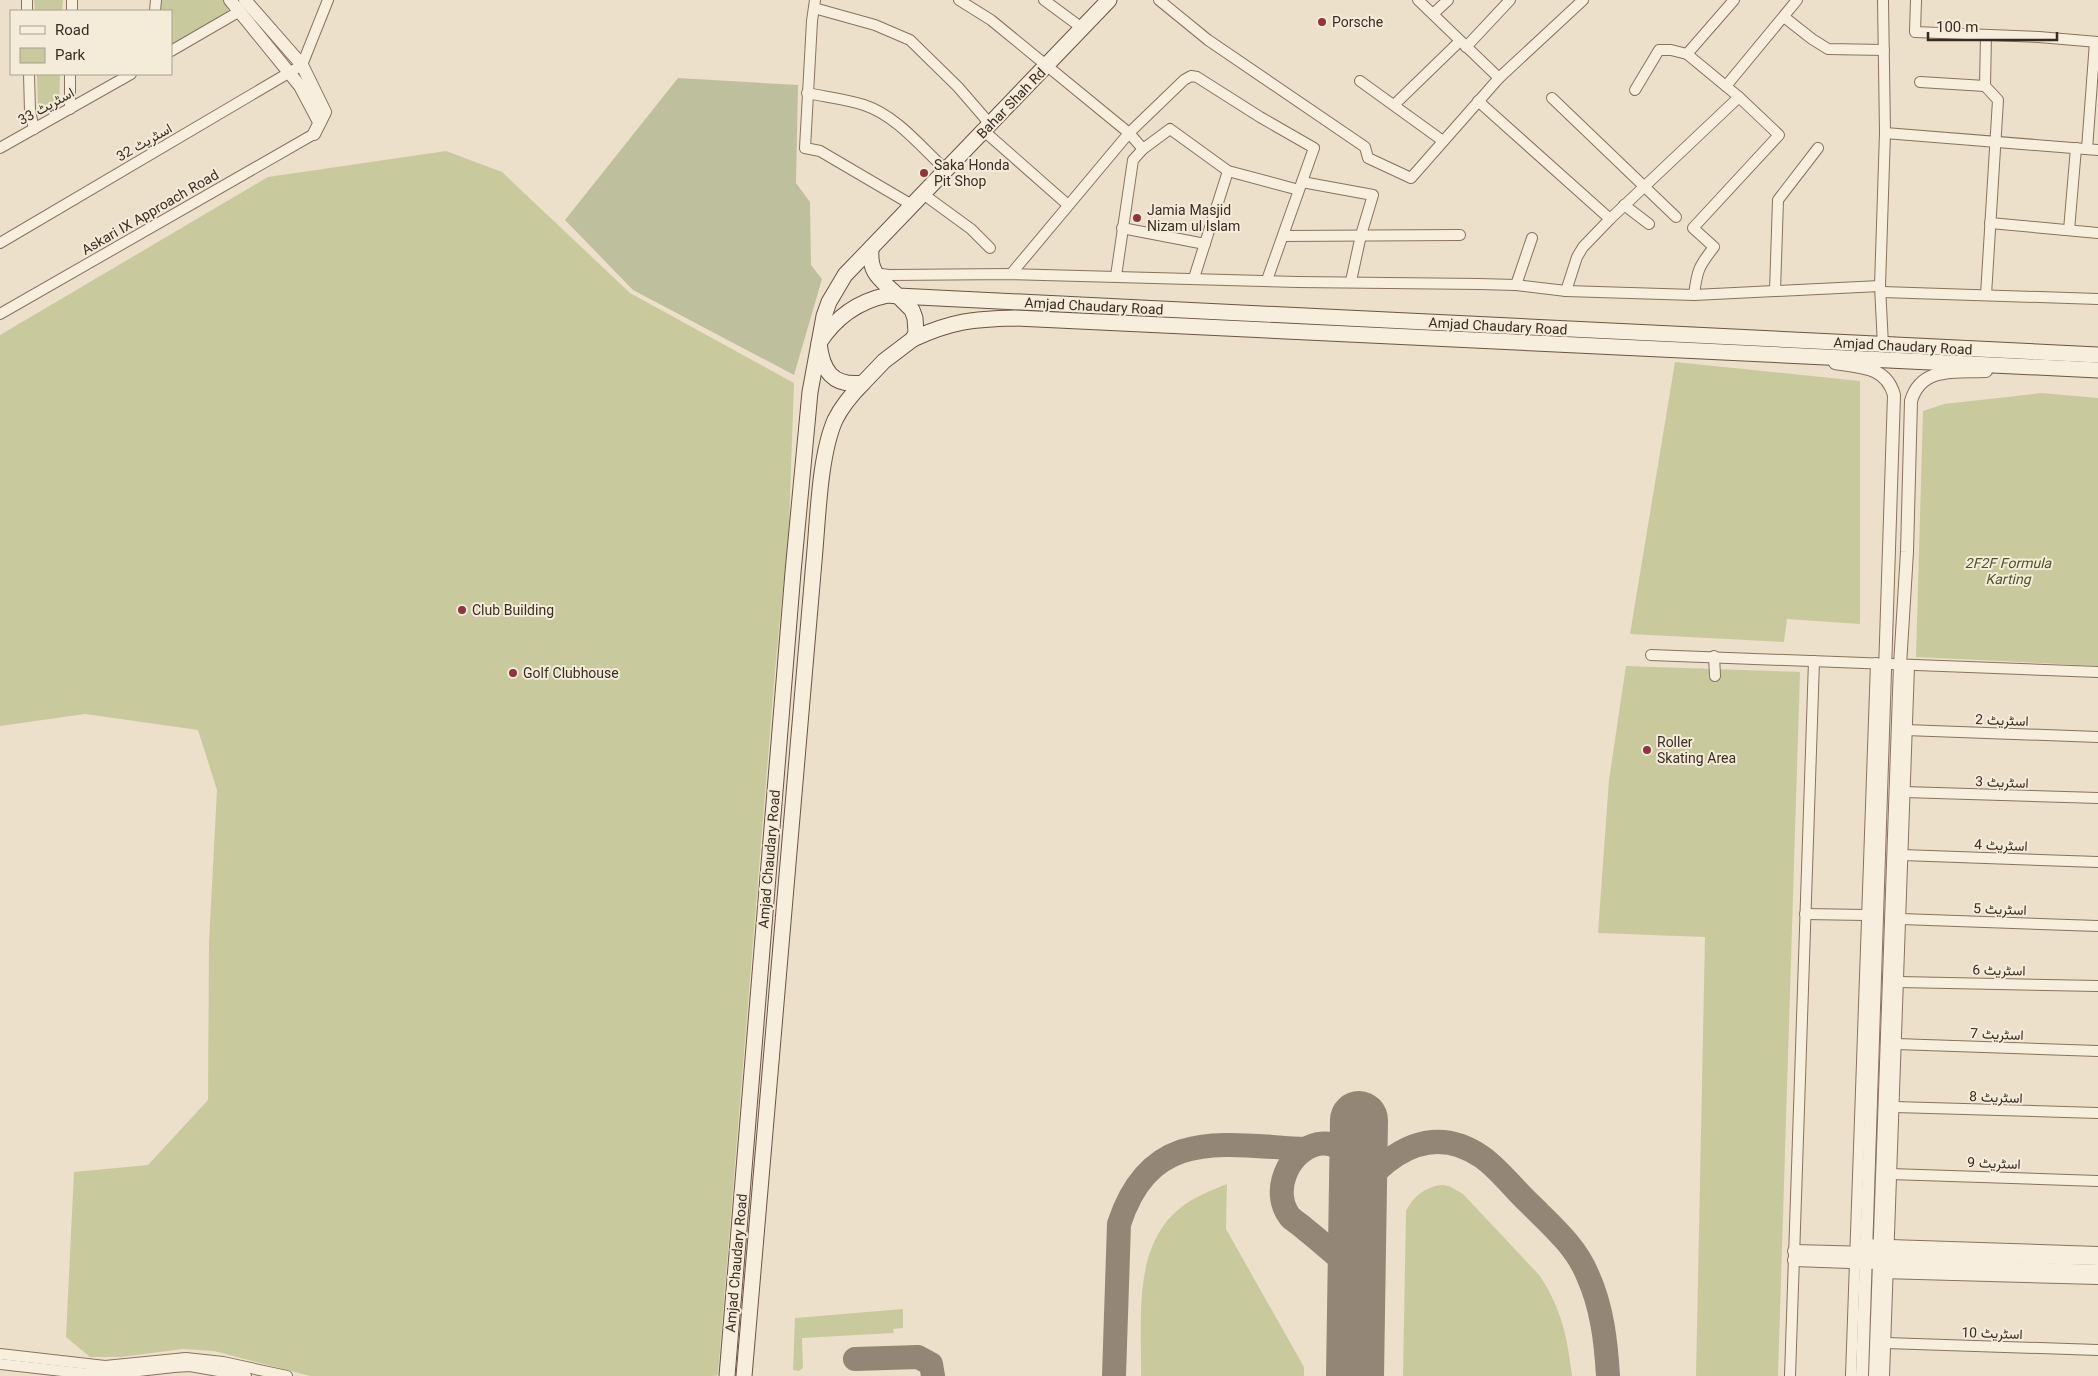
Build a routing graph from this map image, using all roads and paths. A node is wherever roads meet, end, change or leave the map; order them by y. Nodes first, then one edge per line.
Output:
1 (230, 0) edge
2 (328, 0) edge
3 (959, 0) edge
4 (1044, 0) edge
5 (1109, 0) edge
6 (1159, 0) edge
7 (1418, 0) edge
8 (1448, 0) edge
9 (1510, 0) edge
10 (1583, 0) edge
11 (1734, 0) edge
12 (1797, 0) edge
13 (1883, 0) edge
14 (1916, 0) edge
15 (248, 4) edge
16 (815, 4) edge
17 (1433, 14) junction
18 (1784, 17) junction
19 (1082, 28) junction
20 (1986, 34) junction
21 (2096, 42) edge
22 (1463, 44) junction
23 (172, 50) edge
24 (1884, 50) junction
25 (1687, 54) junction
26 (1047, 64) junction
27 (302, 65) junction
28 (291, 73) junction
29 (29, 75) edge
30 (70, 75) edge
31 (129, 75) edge
32 (1498, 78) junction
33 (1360, 81) dead end
34 (1920, 82) dead end
35 (1726, 86) junction
36 (1985, 86) junction
37 (1635, 90) dead end
38 (807, 93) junction
39 (1739, 97) junction
40 (1552, 98) dead end
41 (1478, 101) junction
42 (1394, 106) junction
43 (70, 109) junction
44 (319, 122) junction
45 (987, 128) junction
46 (34, 129) junction
47 (1129, 133) junction
48 (1885, 133) junction
49 (314, 134) joint
50 (1443, 141) junction
51 (1995, 142) junction
52 (0, 148) edge
53 (1144, 148) junction
54 (1818, 148) dead end
55 (2076, 148) junction
56 (2093, 149) edge
57 (946, 170) junction
58 (1228, 171) junction
59 (1300, 186) junction
60 (1644, 187) junction
61 (918, 200) junction
62 (1068, 205) junction
63 (1624, 206) junction
64 (1676, 217) dead end
65 (1610, 219) junction
66 (1990, 223) junction
67 (1650, 224) dead end
68 (1122, 228) junction
69 (2069, 230) junction
70 (2098, 233) edge
71 (1361, 235) junction
72 (1460, 235) dead end
73 (1282, 236) junction
74 (1532, 238) dead end
75 (0, 243) edge
76 (1205, 244) junction
77 (990, 248) dead end
78 (871, 249) junction
79 (874, 273) junction
80 (1011, 274) junction
81 (1116, 276) junction
82 (1194, 278) junction
83 (1268, 280) junction
84 (1351, 281) junction
85 (1516, 285) junction
86 (1881, 289) junction
87 (1566, 291) junction
88 (1775, 291) junction
89 (1694, 295) junction
90 (1986, 295) junction
91 (898, 296) junction
92 (2098, 298) edge
93 (0, 314) edge
94 (913, 339) junction
95 (819, 343) junction
96 (1883, 345) junction
97 (1751, 352) junction
98 (2098, 355) edge
99 (2048, 367) junction
100 (2098, 370) edge
101 (862, 382) junction
102 (1651, 655) dead end
103 (1714, 656) junction
104 (1814, 660) junction
105 (1880, 663) junction
106 (1904, 666) junction
107 (2098, 672) edge
108 (1716, 676) dead end
109 (1905, 730) junction
110 (2098, 737) edge
111 (1904, 792) junction
112 (2098, 798) edge
113 (1902, 855) junction
114 (2098, 862) edge
115 (1805, 914) junction
116 (1866, 915) junction
117 (1901, 920) junction
118 (2098, 926) edge
119 (1899, 982) junction
120 (2098, 986) edge
121 (1896, 1044) junction
122 (2098, 1051) edge
123 (1894, 1107) junction
124 (2098, 1113) edge
125 (1890, 1174) junction
126 (2098, 1181) edge
127 (2098, 1252) edge
128 (1794, 1256) junction
129 (1872, 1258) junction
130 (2098, 1259) edge
131 (2098, 1271) edge
132 (2098, 1279) edge
133 (1886, 1343) junction
134 (2098, 1350) edge
135 (0, 1354) edge
136 (0, 1364) edge
137 (134, 1371) edge
138 (246, 1376) edge
139 (287, 1376) edge
140 (727, 1376) edge
141 (744, 1376) edge
142 (1790, 1376) edge
143 (1851, 1376) edge
144 (1862, 1376) edge
145 (1875, 1376) edge
146 (1884, 1376) edge

1 - 15 street
2 - 27 street
3 - 26 street
4 - 19 street
5 - 19 main road, Bahar Shah Rd
6 - 50 street
7 - 17 street
8 - 17 street
9 - 22 street
10 - 32 street
11 - 25 street
12 - 18 street
13 - 24 street
14 - 20 street
15 - 23 street
15 - 27 street
15 - 28 street
16 - 38 street
16 - 45 street
17 - 22 street
18 - 24 street
18 - 35 street
19 - 26 main road, Bahar Shah Rd
20 - 21 street
20 - 36 street
21 - 56 street
22 - 32 street
22 - 42 street
24 - 48 street
25 - 35 street
25 - 37 street
26 - 45 main road, Bahar Shah Rd
26 - 47 street
27 - 28 street, اسٹریٹ 32
27 - 44 street
28 - 44 street
28 - 75 street, اسٹریٹ 32
29 - 46 street
30 - 43 street
31 - 43 street, اسٹریٹ 33
32 - 41 street
33 - 42 street
34 - 36 street
35 - 39 street
36 - 51 street
38 - 57 street
38 - 61 street
39 - 60 street
39 - 89 street
40 - 60 street
41 - 50 street
41 - 65 street
42 - 50 street
43 - 46 street, اسٹریٹ 33
44 - 49 street
45 - 57 main road, Bahar Shah Rd
45 - 62 street
46 - 52 street, اسٹریٹ 33
47 - 53 street
47 - 59 street
47 - 62 street
48 - 51 street
48 - 86 street
49 - 93 street, Askari IX Approach Road
51 - 55 street
51 - 66 street
53 - 58 street
53 - 68 street
54 - 88 street
55 - 56 street
55 - 69 street
57 - 61 main road, Bahar Shah Rd
58 - 59 street
58 - 76 street
59 - 71 street
59 - 73 street
60 - 63 street
60 - 64 street
61 - 77 street
61 - 78 main road, Bahar Shah Rd
62 - 80 street
63 - 65 street
63 - 67 street
65 - 87 street
66 - 69 street
66 - 90 street
68 - 76 street
68 - 81 street
69 - 70 street
71 - 72 street
71 - 73 street
71 - 84 street
73 - 83 street
74 - 85 street
76 - 82 street
78 - 79 main road
78 - 95 main road, Amjad Chaudary Road
79 - 80 street
79 - 91 main road
80 - 81 street
81 - 82 street
82 - 83 street
83 - 84 street
84 - 85 street
85 - 87 street
86 - 88 street
86 - 90 street
86 - 96 street
87 - 89 street
88 - 89 street
90 - 92 street
91 - 94 main road
91 - 95 main road
91 - 96 main road, Amjad Chaudary Road
94 - 97 main road, Amjad Chaudary Road
94 - 101 main road
95 - 101 main road
95 - 140 main road, Amjad Chaudary Road
96 - 98 main road, Amjad Chaudary Road
97 - 99 main road, Amjad Chaudary Road
97 - 105 street
99 - 100 main road, Amjad Chaudary Road
99 - 106 street
101 - 141 main road, Amjad Chaudary Road
102 - 103 street
103 - 104 street
103 - 108 street
104 - 105 street
104 - 115 street
105 - 106 street
105 - 116 street
105 - 129 street
106 - 107 street
106 - 109 street
106 - 129 street
109 - 110 street, اسٹریٹ 2
109 - 111 street
111 - 112 street, اسٹریٹ 3
111 - 113 street
113 - 114 street, اسٹریٹ 4
113 - 117 street
115 - 116 street
115 - 128 street
116 - 129 street
117 - 118 street, اسٹریٹ 5
117 - 119 street
119 - 120 street, اسٹریٹ 6
119 - 121 street
121 - 122 street, اسٹریٹ 7
121 - 123 street
123 - 124 street, اسٹریٹ 8
123 - 125 street
125 - 126 street, اسٹریٹ 9
125 - 129 street
127 - 129 street
128 - 129 street
128 - 142 street
129 - 130 street
129 - 131 street
129 - 132 street
129 - 133 street
129 - 143 street
129 - 144 street
129 - 145 street
133 - 134 street, اسٹریٹ 10
133 - 146 street
135 - 137 street
136 - 137 street
137 - 138 street
137 - 139 street

